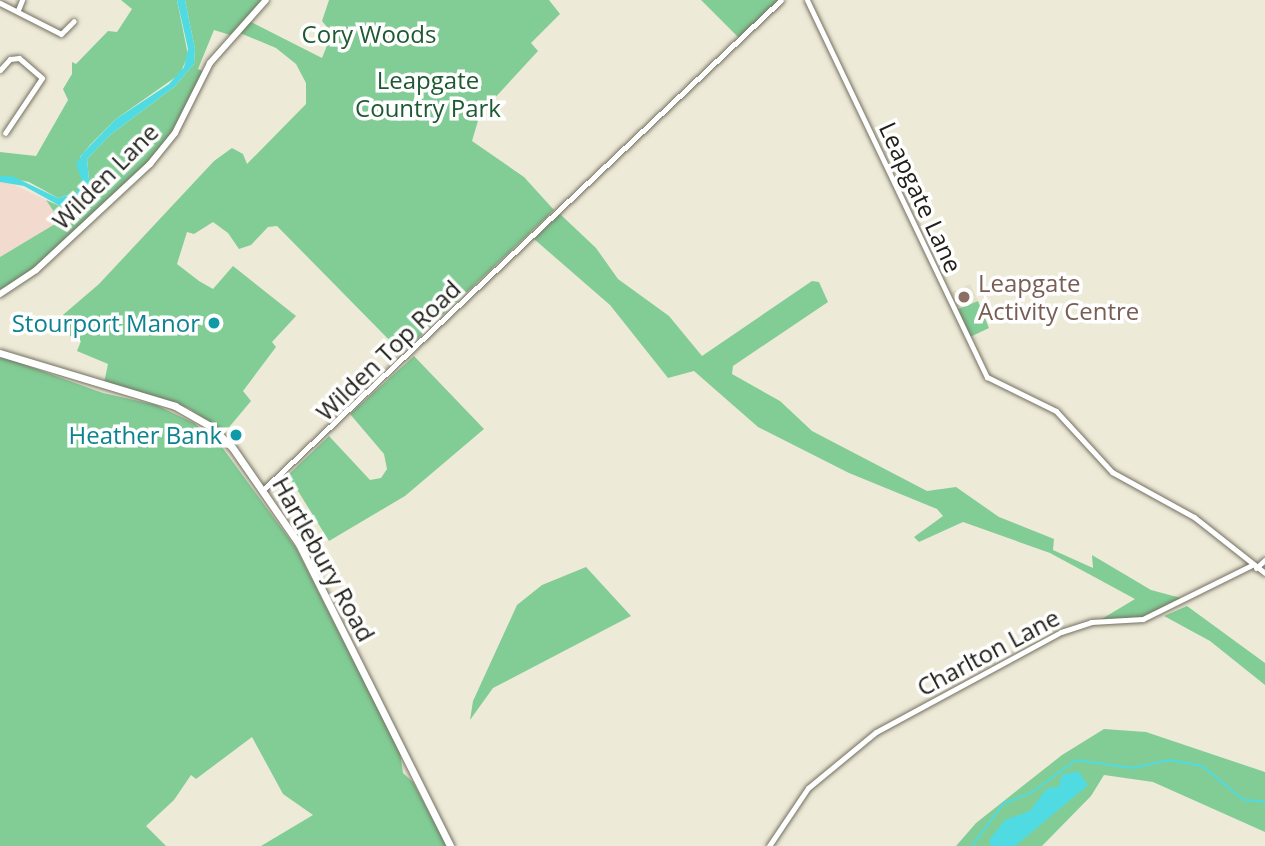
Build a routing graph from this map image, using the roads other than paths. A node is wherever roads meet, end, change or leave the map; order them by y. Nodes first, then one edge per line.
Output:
1 (22, 0) edge
2 (267, 0) edge
3 (781, 0) edge
4 (807, 0) edge
5 (0, 3) edge
6 (18, 10) junction
7 (74, 20) dead end
8 (0, 70) edge
9 (5, 133) dead end
10 (0, 294) edge
11 (0, 353) edge
12 (265, 488) junction
13 (1265, 561) edge
14 (1254, 566) junction
15 (1265, 573) edge
16 (450, 846) edge
17 (769, 846) edge

1 - 6 street
2 - 10 street, Wilden Lane
3 - 12 street, Wilden Top Road
4 - 14 street, Leapgate Lane
5 - 6 street
6 - 7 street
8 - 9 street
11 - 12 main road, Hartlebury Road
12 - 16 main road, Hartlebury Road
13 - 14 street, Charlton Lane
14 - 15 street
14 - 17 street, Charlton Lane

